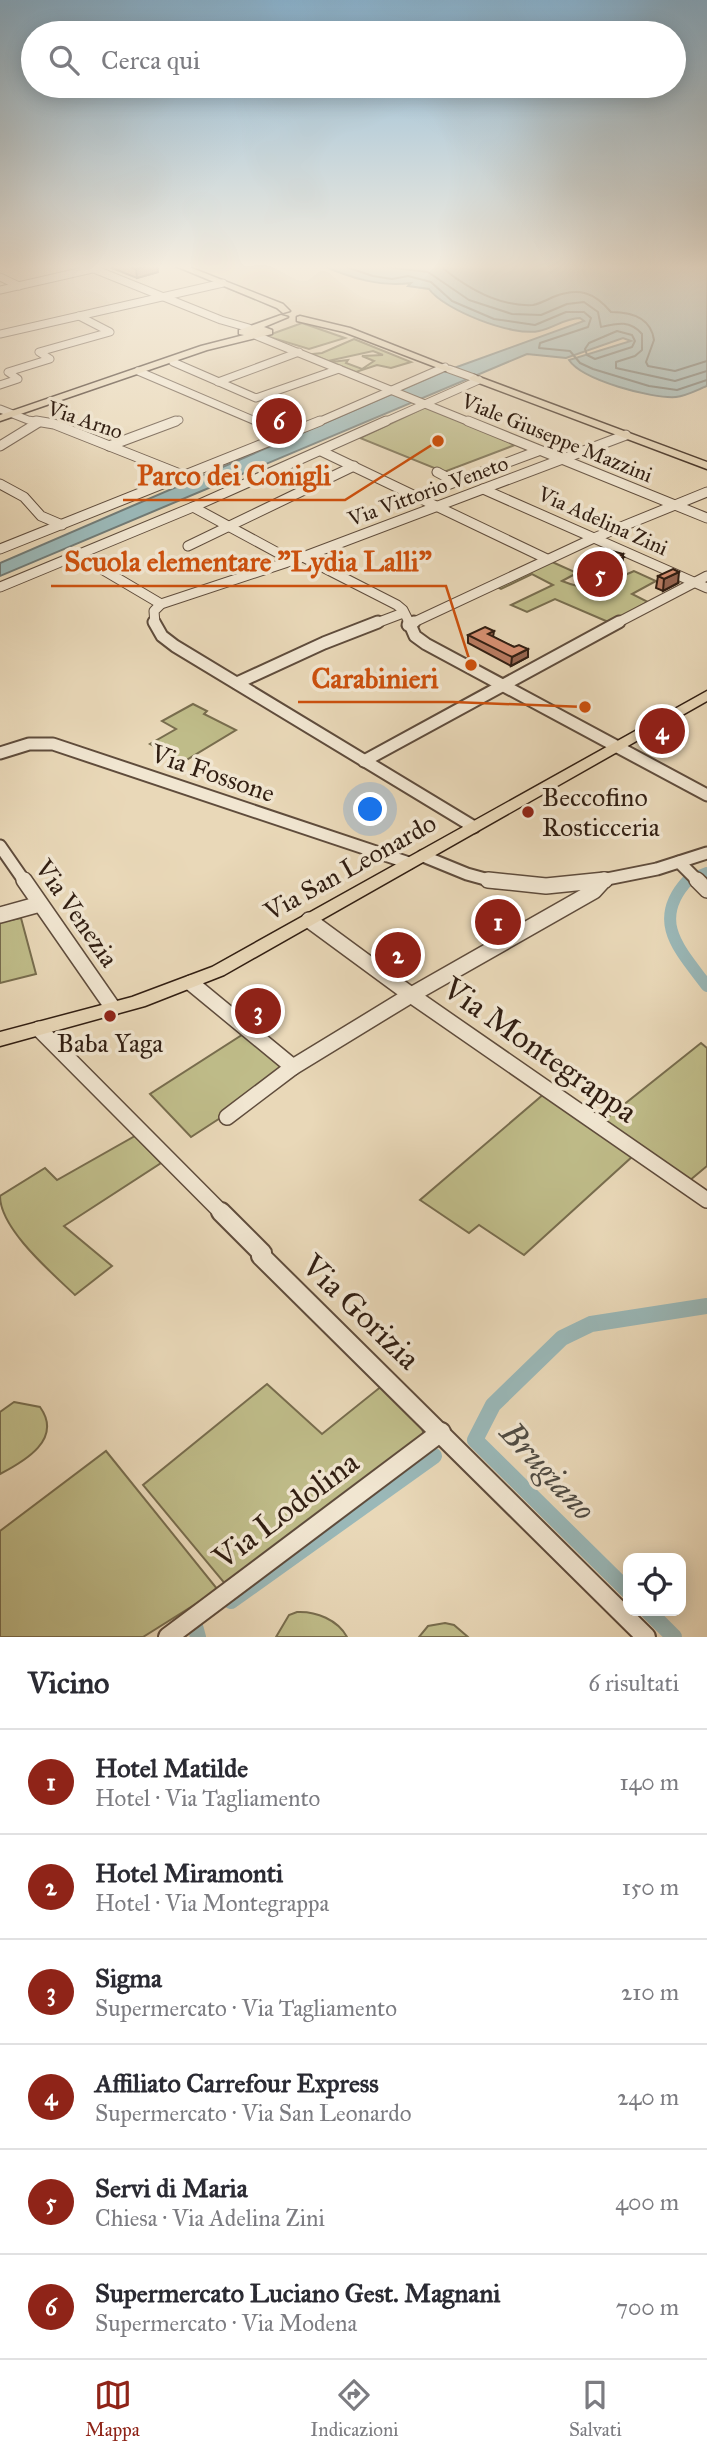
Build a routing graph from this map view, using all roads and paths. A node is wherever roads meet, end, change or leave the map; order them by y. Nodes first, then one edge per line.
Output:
1 (77, 341) edge
2 (225, 341) edge
3 (270, 341) edge
4 (377, 341) edge
5 (299, 352) junction
6 (173, 362) dead end
7 (447, 368) junction
8 (339, 369) junction
9 (138, 371) junction
10 (477, 379) junction
11 (218, 382) junction
12 (0, 385) edge
13 (395, 391) junction
14 (423, 401) junction
15 (0, 409) edge
16 (5, 416) edge
17 (179, 420) dead end
18 (39, 422) junction
19 (288, 435) junction
20 (625, 435) junction
21 (0, 446) edge
22 (109, 446) junction
23 (321, 451) junction
24 (538, 451) junction
25 (562, 460) junction
26 (354, 466) junction
27 (707, 466) edge
28 (437, 472) dead end
29 (186, 476) junction
30 (456, 482) junction
31 (0, 484) edge
32 (483, 489) junction
33 (707, 492) edge
34 (418, 496) junction
35 (677, 505) junction
36 (438, 506) junction
37 (193, 507) junction
38 (707, 519) edge
39 (62, 525) junction
40 (230, 526) junction
41 (594, 538) junction
42 (188, 545) dead end
43 (0, 549) edge
44 (78, 555) junction
45 (303, 557) junction
46 (547, 559) junction
47 (291, 560) junction
48 (707, 576) edge
49 (695, 583) junction
50 (0, 587) edge
51 (707, 588) edge
52 (161, 604) junction
53 (403, 613) junction
54 (408, 625) junction
55 (237, 683) junction
56 (503, 683) junction
57 (707, 695) edge
58 (619, 746) junction
59 (0, 753) edge
60 (364, 761) junction
61 (707, 795) edge
62 (474, 827) junction
63 (0, 846) edge
64 (707, 853) edge
65 (416, 860) junction
66 (682, 864) junction
67 (604, 880) junction
68 (704, 888) edge
69 (40, 904) junction
70 (0, 915) edge
71 (309, 920) junction
72 (191, 983) junction
73 (411, 995) junction
74 (113, 1008) junction
75 (39, 1029) junction
76 (0, 1039) edge
77 (293, 1067) junction
78 (227, 1117) dead end
79 (707, 1199) edge
80 (441, 1432) junction
81 (168, 1637) edge
82 (646, 1637) edge

1 - 12 street
2 - 9 main road
3 - 5 street, Viale Giuseppe Mazzini
4 - 7 main road
5 - 8 street, Viale Giuseppe Mazzini
5 - 11 street
6 - 11 street
7 - 10 street
7 - 13 street
8 - 11 street
8 - 13 street, Viale Giuseppe Mazzini
9 - 16 main road
9 - 19 street
10 - 14 street
10 - 20 main road
13 - 14 street, Viale Giuseppe Mazzini
13 - 19 street
14 - 23 street
14 - 24 street, Viale Giuseppe Mazzini
15 - 16 street, Via Arno
16 - 18 street, Via Arno
17 - 22 street
18 - 21 street
18 - 22 street, Via Arno
19 - 29 street
20 - 25 street, Via Vittorio Veneto
20 - 27 main road
22 - 29 street, Via Arno
23 - 26 street
23 - 37 street
24 - 25 street, Viale Giuseppe Mazzini
24 - 30 street
25 - 32 street, Via Vittorio Veneto
25 - 35 street, Viale Giuseppe Mazzini
26 - 34 street
26 - 40 street
28 - 30 street
29 - 39 street
30 - 34 street
31 - 39 street
32 - 36 street, Via Vittorio Veneto
32 - 41 street, Via Adelina Zini
33 - 35 street
34 - 36 street
35 - 38 street, Viale Giuseppe Mazzini
35 - 41 street
36 - 45 street, Via Vittorio Veneto
36 - 46 street
37 - 40 street
37 - 44 street
39 - 43 street
40 - 42 street
40 - 47 street
41 - 46 street
41 - 49 street, Via Adelina Zini
44 - 50 street
44 - 52 street
45 - 47 street, Via Vittorio Veneto
45 - 53 street
46 - 54 street
47 - 52 street, Via Vittorio Veneto
48 - 49 street
49 - 51 street, Via Adelina Zini
49 - 56 street
52 - 55 street
53 - 54 street
53 - 55 street
54 - 56 street
55 - 60 street
56 - 58 street
56 - 60 street
57 - 58 main road, Via San Leonardo
58 - 61 street
58 - 62 main road, Via San Leonardo
59 - 65 street, Via Fossone
60 - 62 street
62 - 65 main road, Via San Leonardo
63 - 69 street, Via Venezia
64 - 66 street, Via Fossone
65 - 67 street, Via Fossone
65 - 71 main road, Via San Leonardo
66 - 67 street, Via Fossone
66 - 68 street
67 - 73 street
69 - 70 street
69 - 74 street, Via Venezia
71 - 72 main road, Via San Leonardo
71 - 73 street, Via Montegrappa
72 - 74 main road, Via San Leonardo
72 - 77 street
73 - 77 street
73 - 79 street, Via Montegrappa
74 - 75 main road, Via San Leonardo
75 - 76 main road, Via San Leonardo
75 - 80 street, Via Gorizia
77 - 78 street
80 - 81 street, Via Lodolina
80 - 82 street, Via Gorizia

